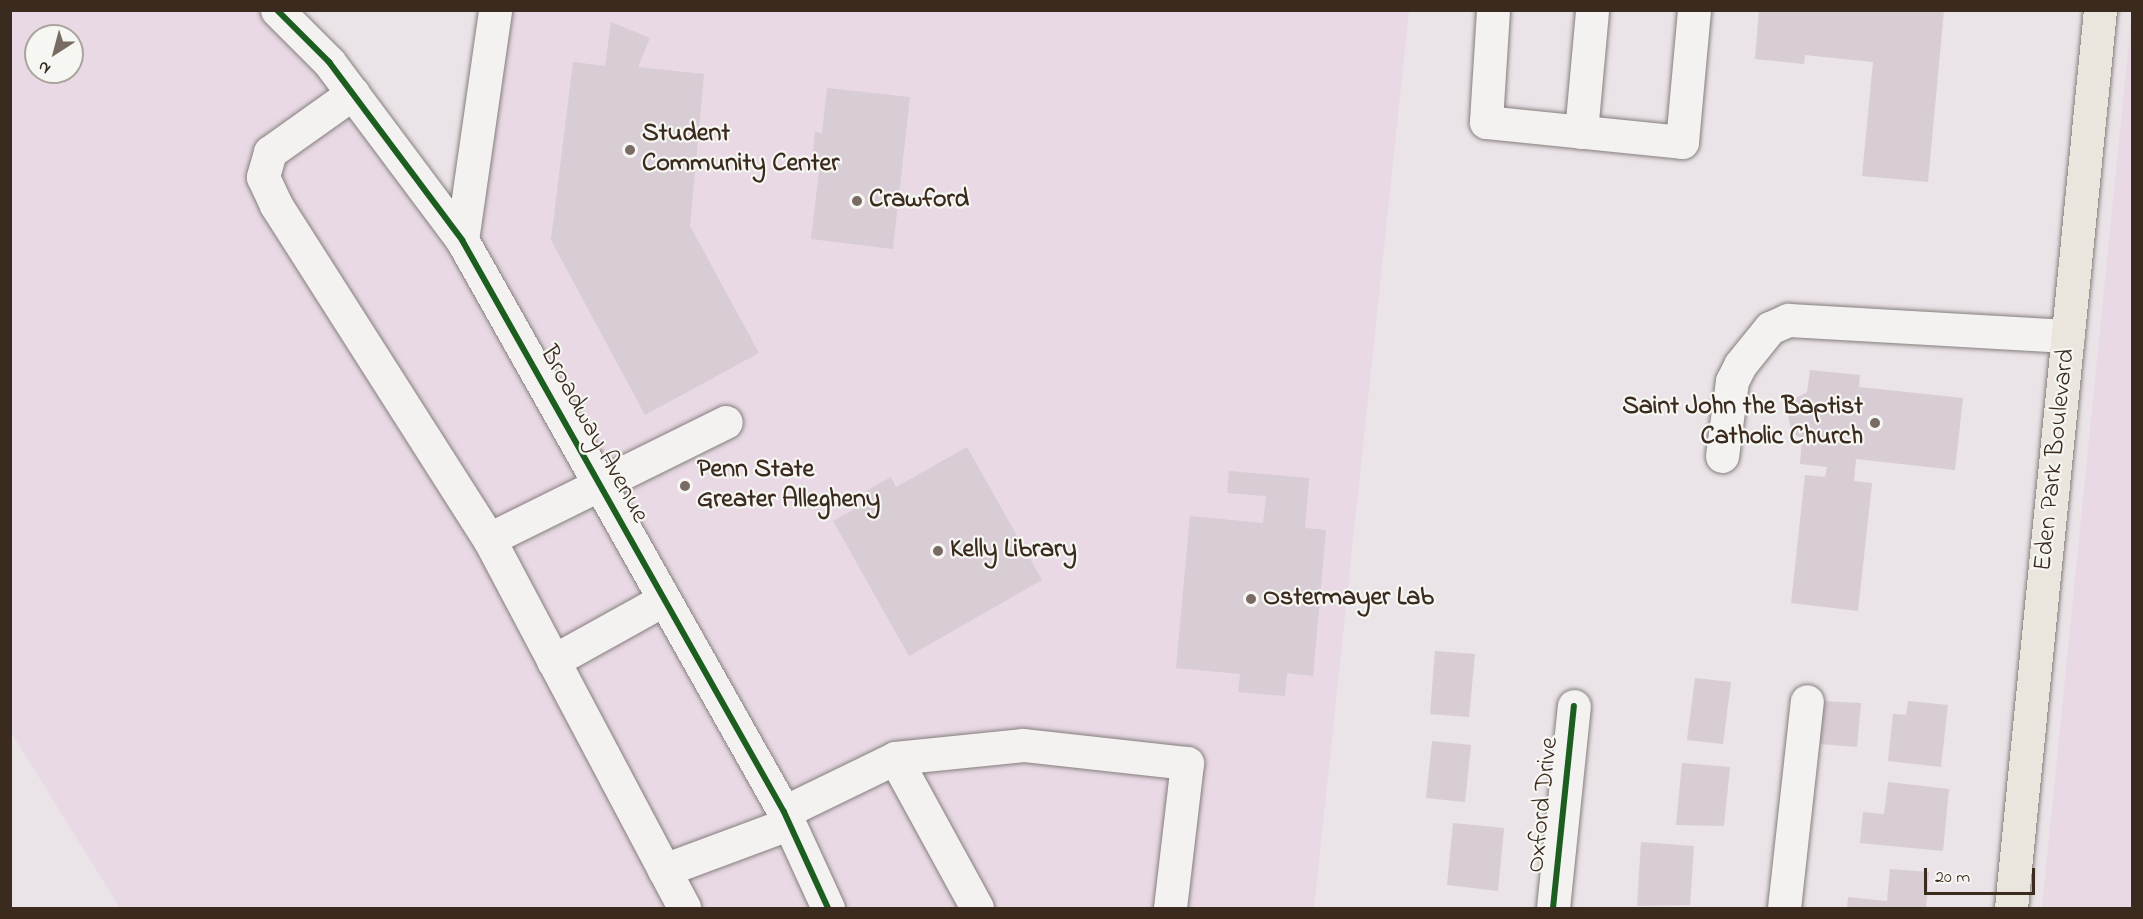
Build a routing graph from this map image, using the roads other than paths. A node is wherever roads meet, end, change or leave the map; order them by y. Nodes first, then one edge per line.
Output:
1 (278, 10) edge
2 (495, 10) edge
3 (1493, 10) edge
4 (1592, 10) edge
5 (1694, 10) edge
6 (2100, 10) edge
7 (353, 93) junction
8 (1581, 132) junction
9 (462, 240) junction
10 (2068, 336) junction
11 (726, 422) dead end
12 (1722, 456) dead end
13 (600, 488) junction
14 (489, 539) junction
15 (663, 600) junction
16 (553, 661) junction
17 (1807, 701) dead end
18 (1574, 706) dead end
19 (895, 758) junction
20 (786, 818) junction
21 (664, 870) junction
22 (684, 909) edge
23 (828, 909) edge
24 (977, 909) edge
25 (1170, 909) edge
26 (1553, 909) edge
27 (1784, 909) edge
28 (2012, 909) edge

1 - 7 street, Broadway Avenue
2 - 9 street
3 - 8 street
4 - 8 street
5 - 8 street
6 - 10 main road, Eden Park Boulevard
7 - 9 street, Broadway Avenue
7 - 14 street
9 - 13 street, Broadway Avenue
10 - 12 street
10 - 28 main road, Eden Park Boulevard
11 - 13 street
13 - 14 street
13 - 15 street, Broadway Avenue
14 - 16 street
15 - 16 street
15 - 20 street, Broadway Avenue
16 - 21 street
17 - 27 street
18 - 26 street, Oxford Drive
19 - 20 street
19 - 24 street
19 - 25 street
20 - 21 street
20 - 23 street, Broadway Avenue
21 - 22 street

